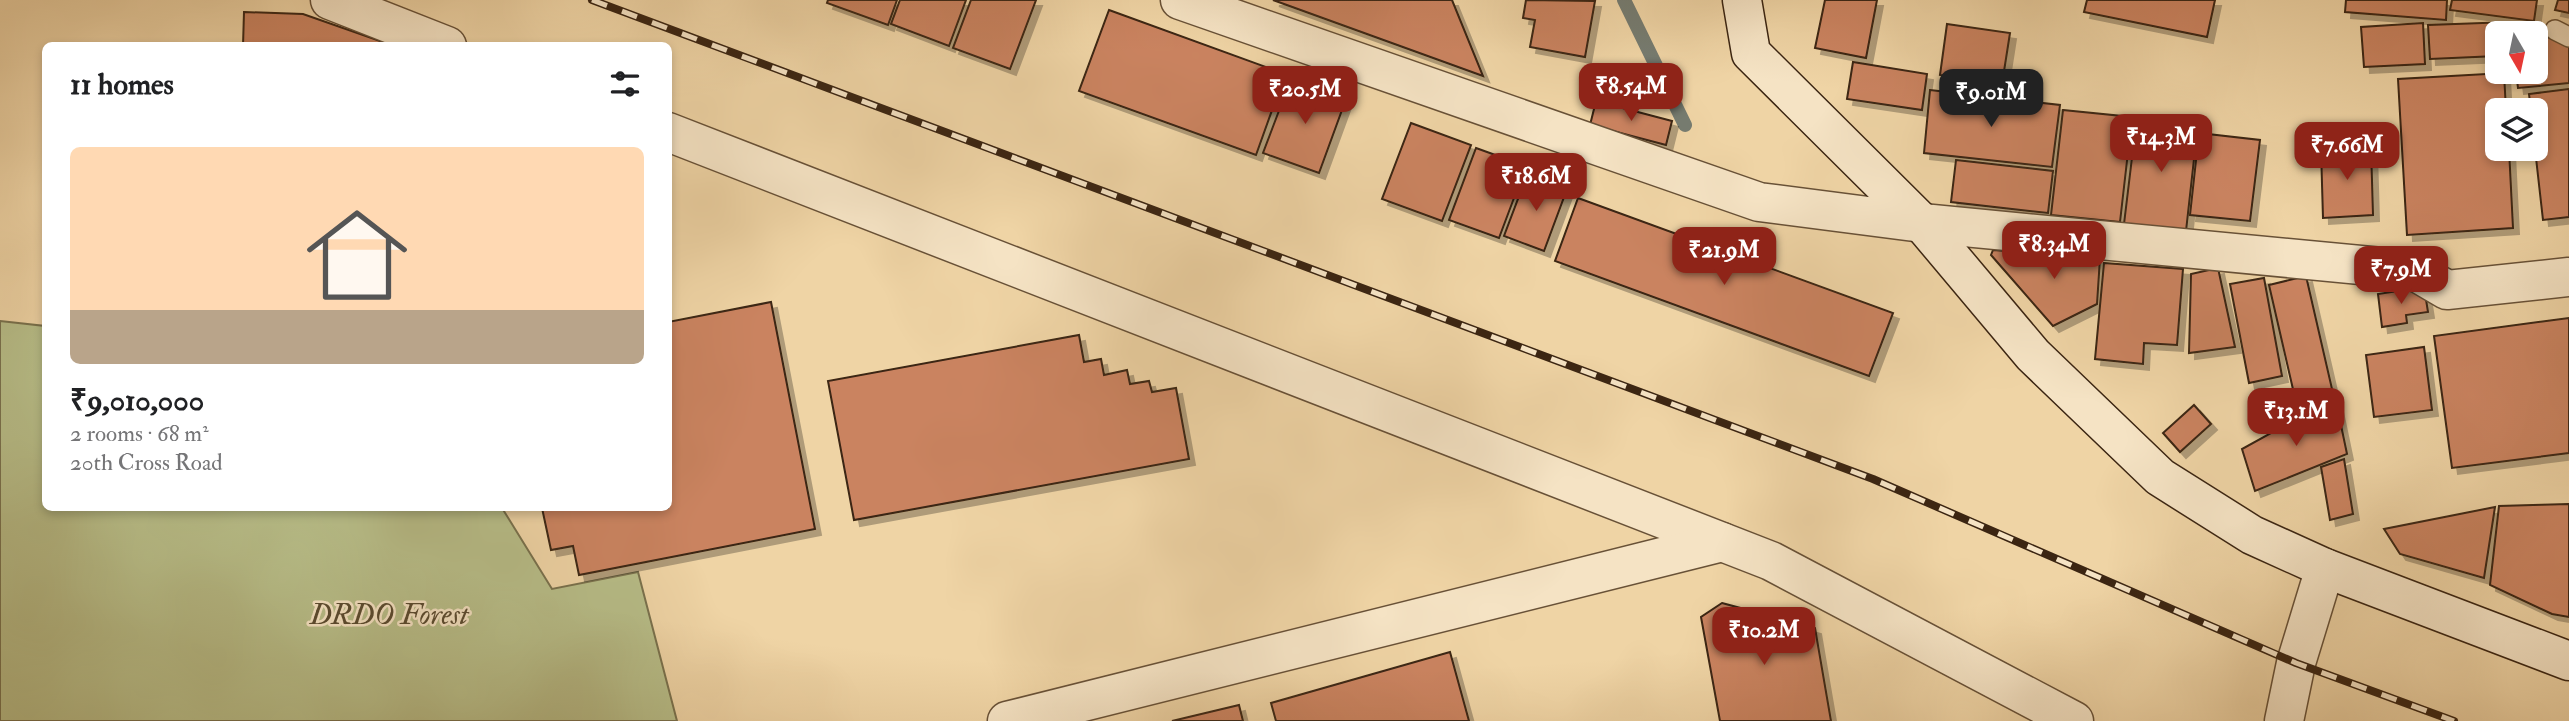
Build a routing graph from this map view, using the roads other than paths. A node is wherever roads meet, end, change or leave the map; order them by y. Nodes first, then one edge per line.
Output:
1 (330, 0) edge
2 (1742, 0) edge
3 (1196, 3) edge
4 (437, 42) edge
5 (672, 134) edge
6 (1922, 223) junction
7 (2569, 276) edge
8 (1722, 542) junction
9 (2325, 568) junction
10 (2569, 661) edge
11 (1007, 721) edge
12 (2074, 721) edge
13 (2284, 721) edge

1 - 4 street
2 - 6 street
3 - 6 street
5 - 8 street
6 - 7 street
6 - 9 street
8 - 11 street
8 - 12 street
9 - 10 street
9 - 13 street

